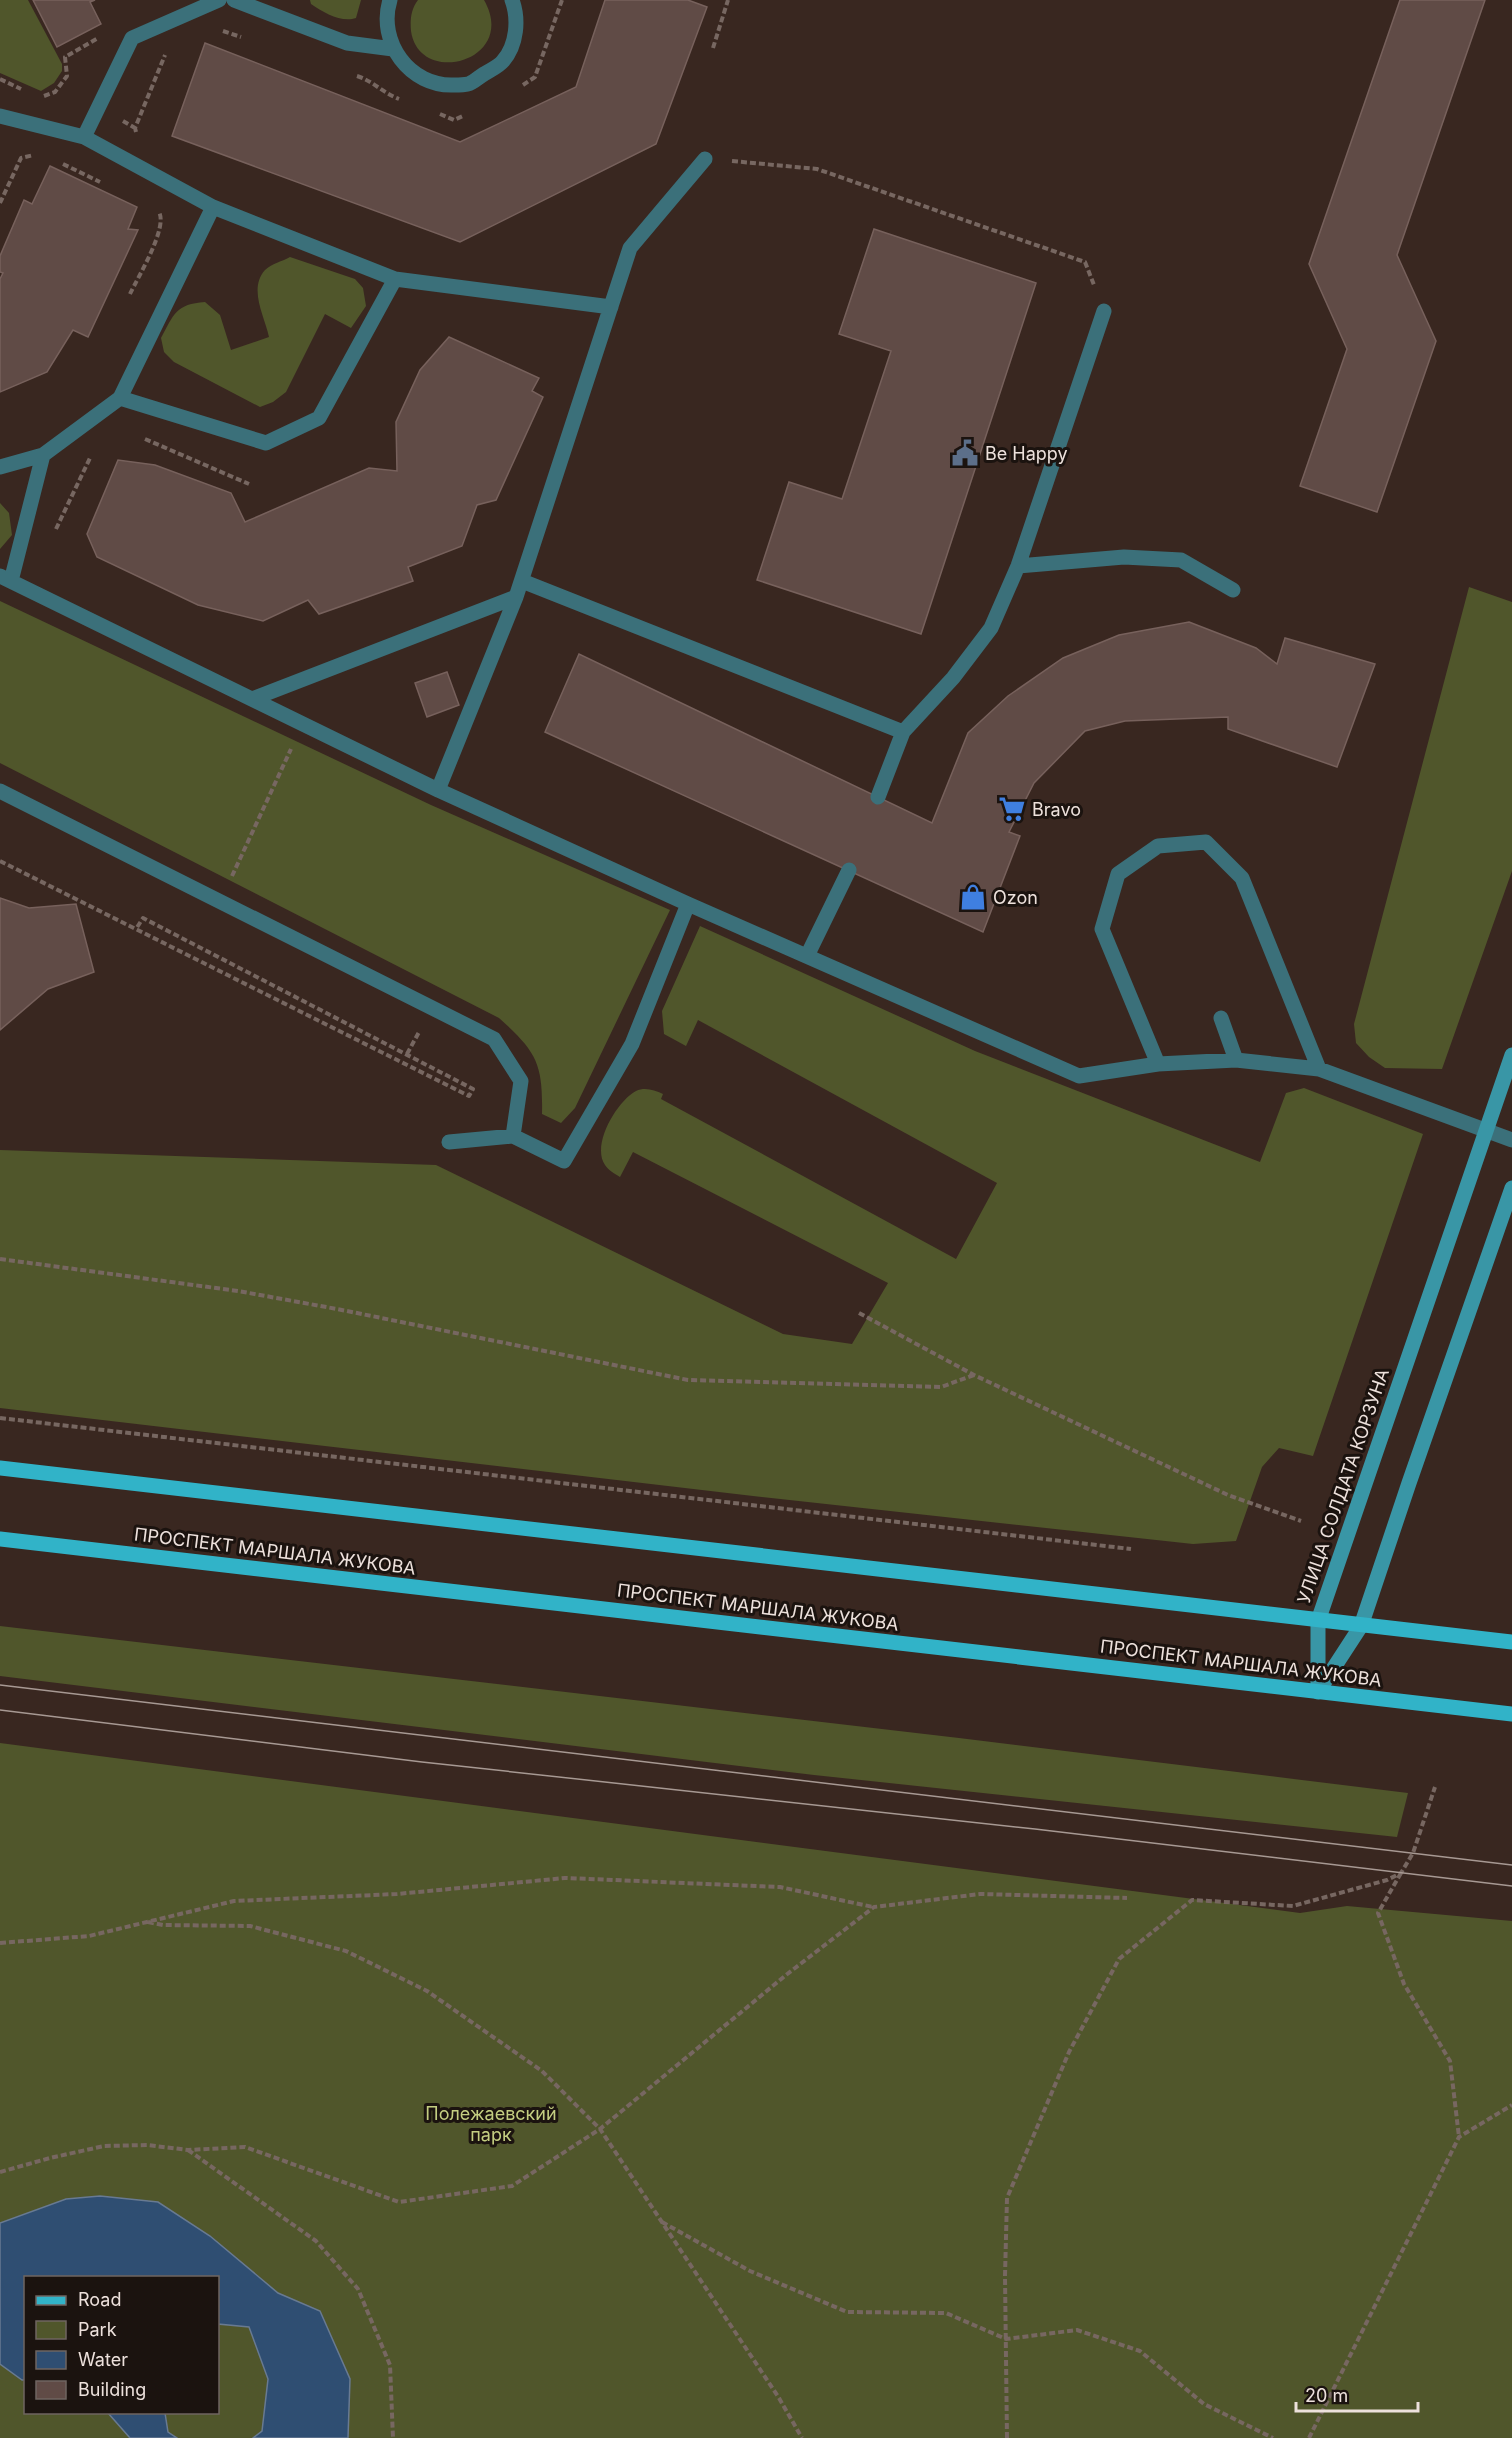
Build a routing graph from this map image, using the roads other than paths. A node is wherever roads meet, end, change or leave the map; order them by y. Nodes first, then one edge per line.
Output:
1 (219, 0) edge
2 (234, 0) edge
3 (390, 0) edge
4 (517, 4) edge
5 (393, 49) junction
6 (2, 121) edge
7 (84, 137) junction
8 (705, 159) road end
9 (213, 207) junction
10 (395, 279) junction
11 (611, 307) junction
12 (1104, 311) road end
13 (120, 398) junction
14 (43, 455) junction
15 (0, 467) edge
16 (1018, 566) junction
17 (6, 579) edge
18 (522, 580) junction
19 (1233, 591) dead end
20 (516, 597) junction
21 (252, 699) junction
22 (903, 732) junction
23 (438, 790) junction
24 (0, 791) edge
25 (878, 797) dead end
26 (849, 870) dead end
27 (688, 904) junction
28 (807, 956) junction
29 (1221, 1018) dead end
30 (1512, 1055) edge
31 (1236, 1060) junction
32 (1158, 1065) junction
33 (1319, 1069) junction
34 (1486, 1131) junction
35 (513, 1136) junction
36 (1512, 1140) edge
37 (449, 1142) dead end
38 (1512, 1188) edge
39 (0, 1468) edge
40 (0, 1539) edge
41 (1318, 1621) junction
42 (1361, 1626) junction
43 (1512, 1642) edge
44 (1318, 1692) junction
45 (1512, 1714) edge

1 - 7 lane
2 - 5 lane
3 - 5 lane
4 - 5 lane
6 - 7 lane
7 - 9 lane
8 - 11 lane
9 - 10 lane
9 - 13 lane
10 - 11 lane
10 - 13 lane
11 - 18 lane
12 - 16 lane
13 - 14 lane
14 - 15 lane
14 - 17 lane
16 - 19 lane
16 - 22 lane
17 - 21 lane
18 - 20 lane
18 - 22 lane
20 - 21 lane
20 - 23 lane
21 - 23 lane
22 - 25 lane
23 - 27 lane
24 - 35 lane
26 - 28 lane
27 - 28 lane
27 - 35 lane
28 - 32 lane
29 - 31 lane
30 - 34 street, УЛИЦА СОЛДАТА КОРЗУНА
31 - 32 lane
31 - 33 lane
32 - 33 lane
33 - 34 lane
34 - 36 lane
34 - 41 street, УЛИЦА СОЛДАТА КОРЗУНА
35 - 37 lane
38 - 42 street
39 - 41 main road
40 - 44 main road, ПРОСПЕКТ МАРШАЛА ЖУКОВА
41 - 42 main road
41 - 44 street, УЛИЦА СОЛДАТА КОРЗУНА
42 - 43 main road
42 - 44 street
44 - 45 main road, ПРОСПЕКТ МАРШАЛА ЖУКОВА

